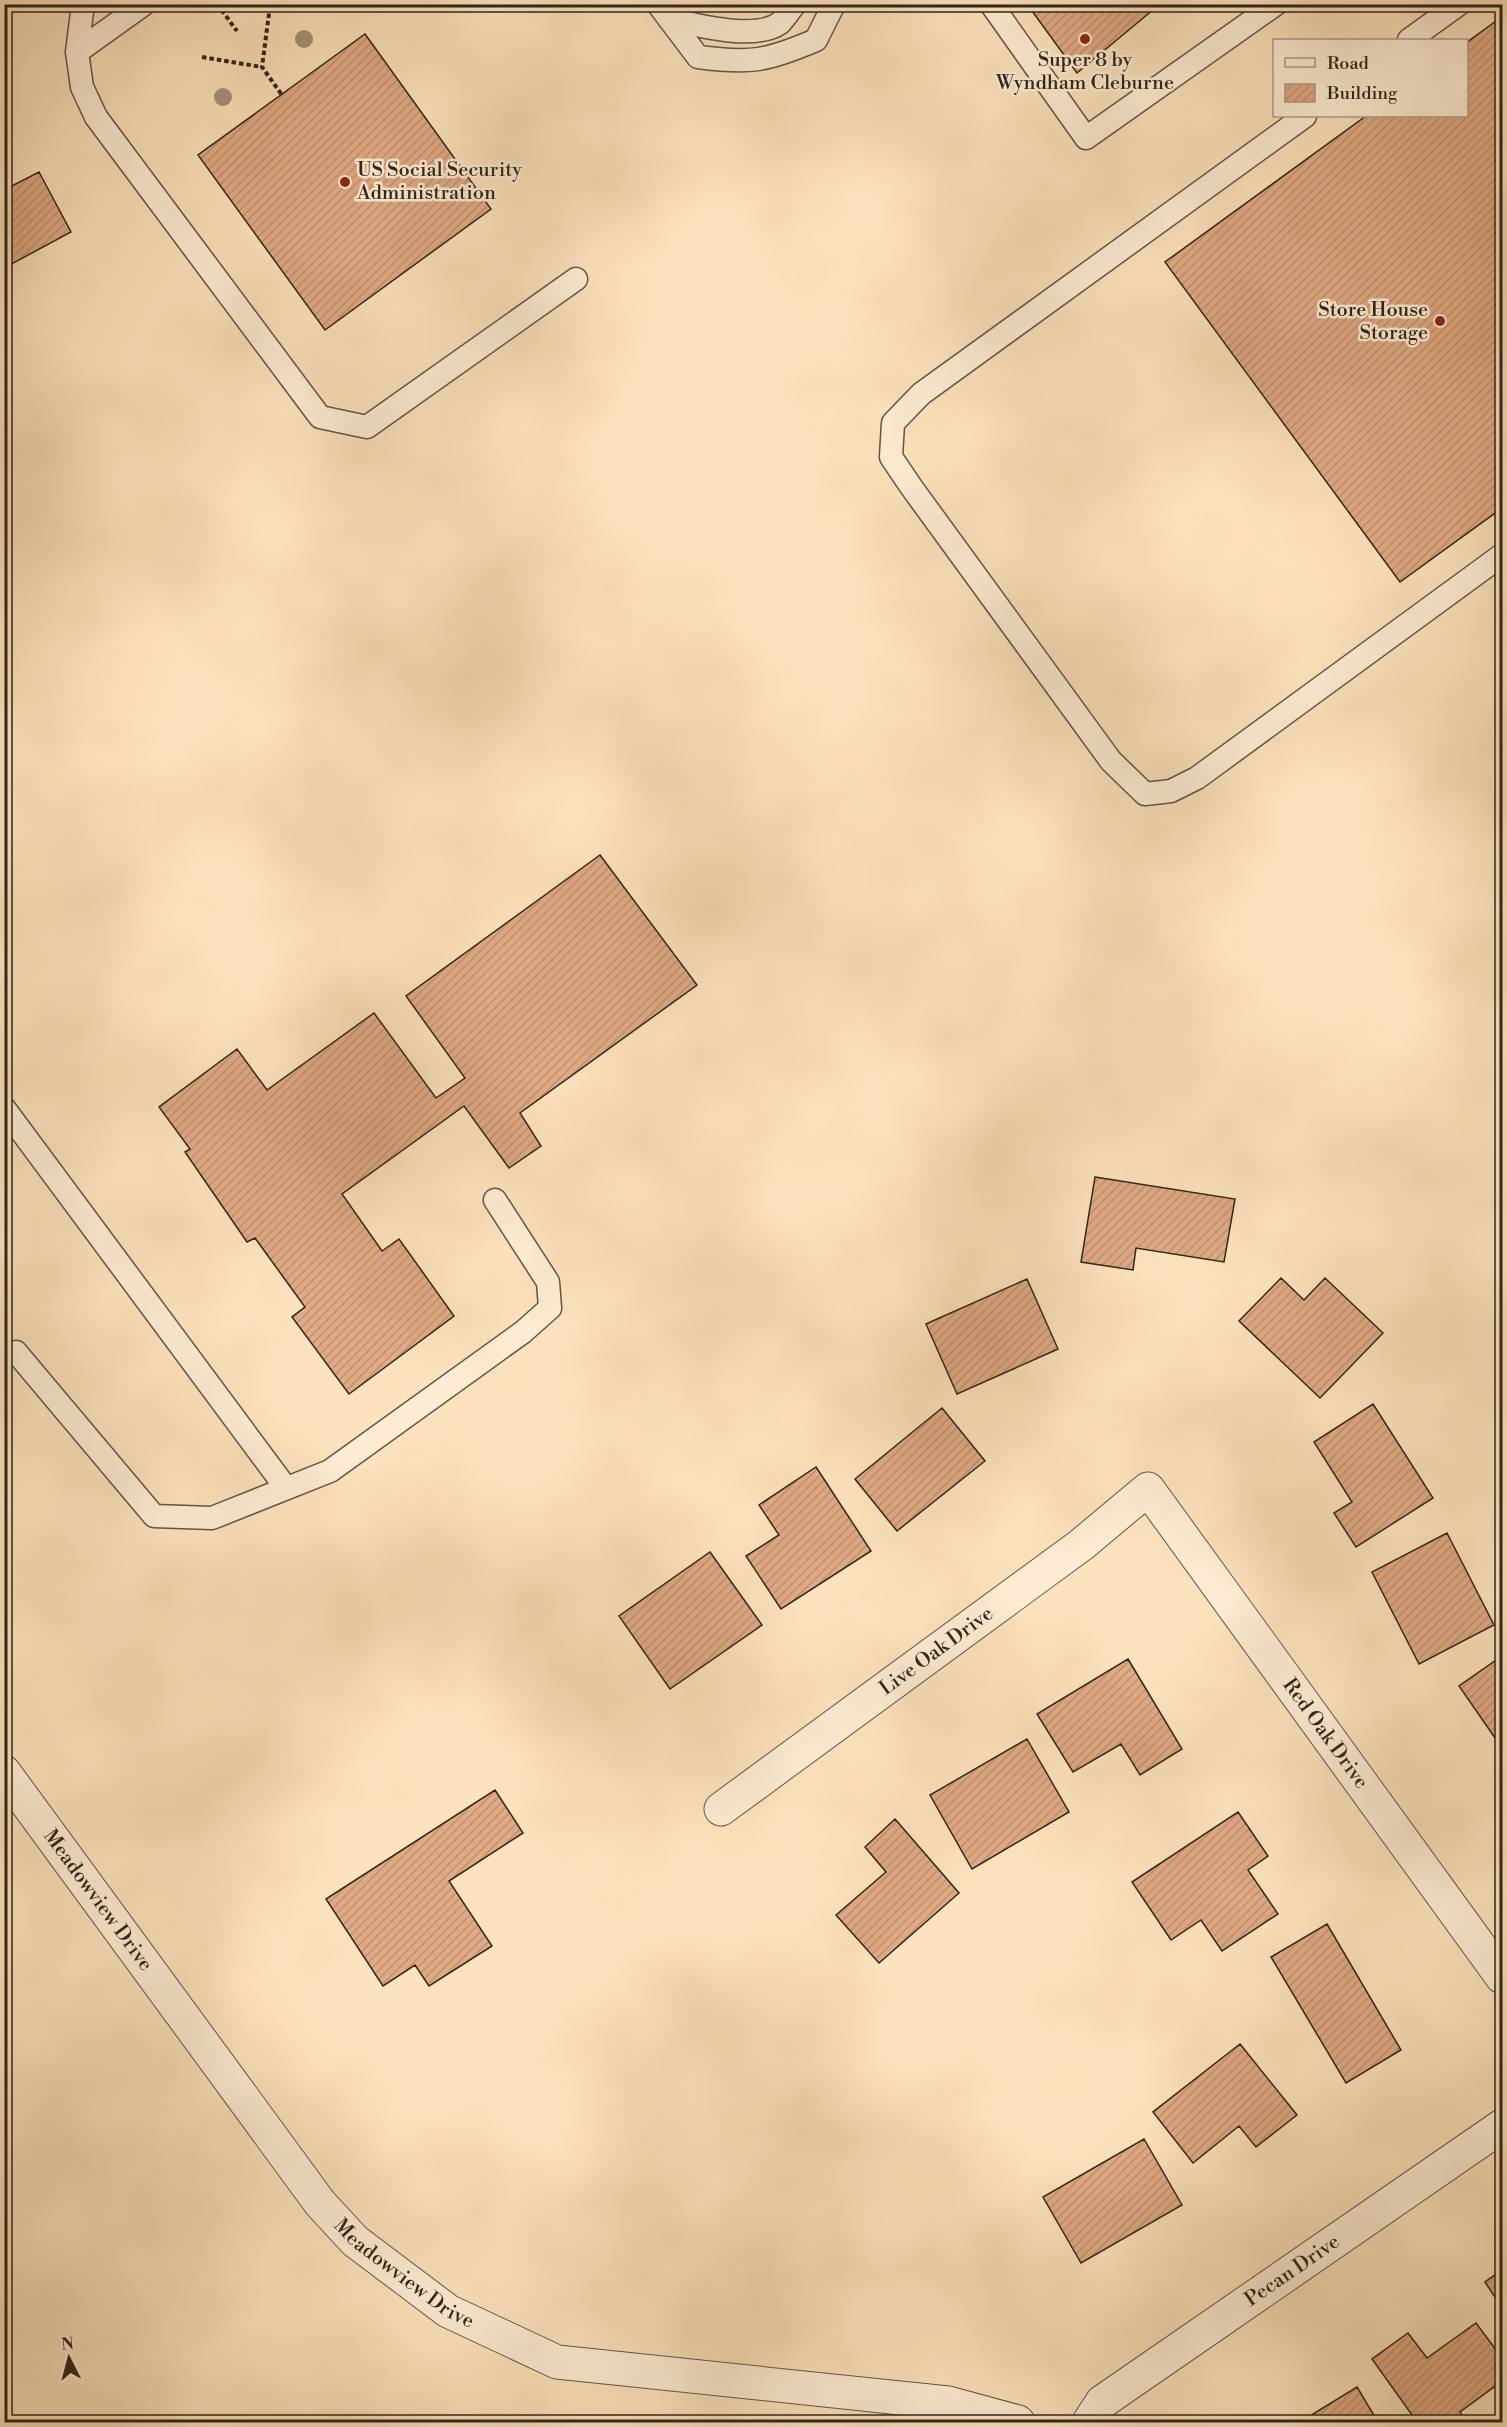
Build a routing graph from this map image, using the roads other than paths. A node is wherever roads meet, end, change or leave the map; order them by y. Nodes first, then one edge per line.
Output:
1 (83, 4) edge
2 (144, 4) edge
3 (795, 4) edge
4 (834, 4) edge
5 (991, 4) edge
6 (1276, 4) edge
7 (1459, 4) edge
8 (663, 12) edge
9 (1410, 39) edge
10 (77, 52) junction
11 (1304, 117) edge
12 (576, 279) dead end
13 (1503, 555) edge
14 (4, 1108) edge
15 (495, 1200) dead end
16 (8, 1350) edge
17 (286, 1488) junction
18 (1148, 1489) joint
19 (4, 1772) edge
20 (721, 1809) dead end
21 (1503, 1977) edge
22 (1503, 2126) edge
23 (1018, 2422) edge
24 (1089, 2422) edge

1 - 10 lane
2 - 10 lane
3 - 8 lane
4 - 8 lane
5 - 6 lane
7 - 9 lane
10 - 12 lane
11 - 13 lane
14 - 17 lane
15 - 17 lane
16 - 17 lane
18 - 20 street, Live Oak Drive
18 - 21 street, Red Oak Drive
19 - 23 street, Meadowview Drive
22 - 24 street, Pecan Drive

